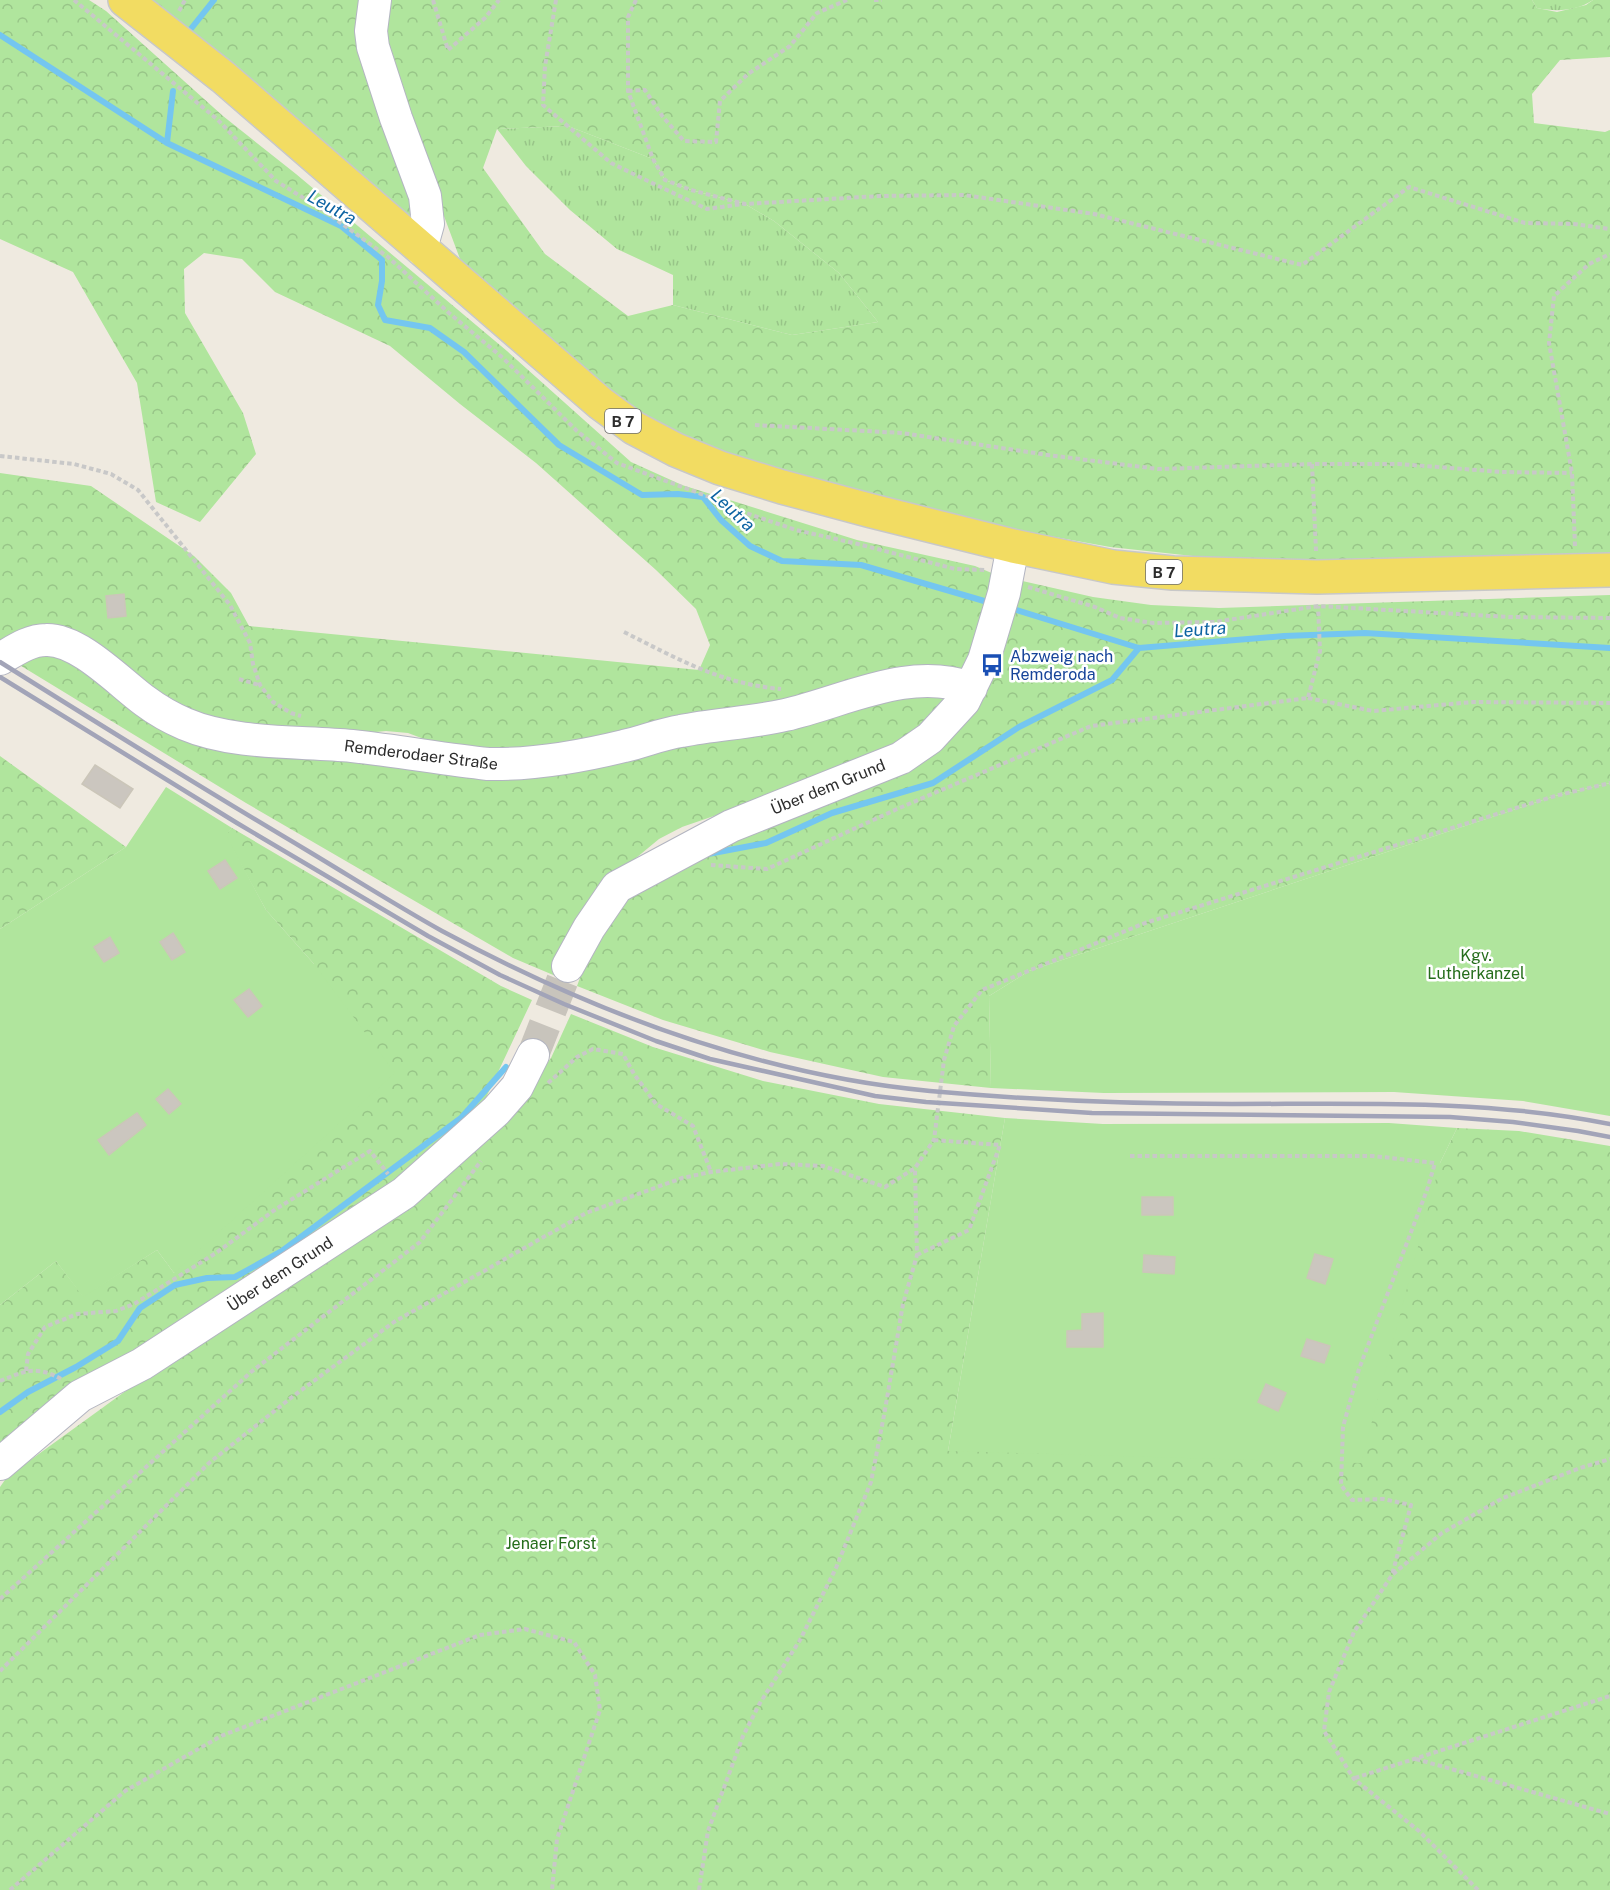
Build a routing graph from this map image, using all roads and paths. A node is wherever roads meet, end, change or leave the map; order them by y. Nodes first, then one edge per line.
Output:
1 (74, 0) edge
2 (125, 0) edge
3 (375, 0) edge
4 (433, 0) edge
5 (500, 0) edge
6 (556, 0) edge
7 (636, 0) edge
8 (847, 0) edge
9 (874, 0) edge
10 (882, 0) edge
11 (628, 91) junction
12 (745, 204) junction
13 (1610, 229) edge
14 (421, 249) junction
15 (1610, 254) edge
16 (754, 424) dead end
17 (0, 456) edge
18 (1312, 464) junction
19 (1572, 473) junction
20 (1009, 570) junction
21 (1610, 570) edge
22 (1577, 571) junction
23 (1317, 577) junction
24 (1318, 613) dead end
25 (1610, 618) edge
26 (624, 632) dead end
27 (12, 653) edge
28 (239, 679) dead end
29 (260, 685) junction
30 (971, 688) junction
31 (792, 690) dead end
32 (1308, 698) junction
33 (1610, 703) edge
34 (311, 719) dead end
35 (1610, 783) edge
36 (710, 865) dead end
37 (568, 966) tunnel mouth
38 (533, 1054) tunnel mouth
39 (517, 1087) junction
40 (934, 1140) junction
41 (484, 1151) dead end
42 (1130, 1156) dead end
43 (378, 1162) dead end
44 (915, 1168) junction
45 (711, 1172) junction
46 (917, 1255) junction
47 (26, 1371) junction
48 (0, 1381) edge
49 (68, 1383) dead end
50 (1610, 1459) edge
51 (0, 1464) edge
52 (1392, 1575) junction
53 (0, 1599) edge
54 (0, 1671) edge
55 (1610, 1696) edge
56 (1415, 1759) junction
57 (1354, 1779) junction
58 (1610, 1814) edge
59 (10, 1890) edge
60 (552, 1890) edge
61 (699, 1890) edge
62 (1478, 1890) edge

1 - 20 path
2 - 14 main road, B 7
3 - 14 street
4 - 5 path
6 - 12 path
7 - 11 path
8 - 11 path
9 - 10 path
11 - 12 path
12 - 13 path
14 - 20 main road, B 7
15 - 19 path
16 - 18 path
17 - 29 path
18 - 19 path
18 - 23 path
19 - 22 path
20 - 23 main road, B 7
20 - 25 path
20 - 30 street, Über dem Grund
21 - 22 main road, B 7
22 - 23 main road, B 7
24 - 32 path
26 - 31 path
27 - 30 street, Remderodaer Straße
28 - 29 path
29 - 34 path
30 - 37 street, Über dem Grund
32 - 33 path
32 - 36 path
35 - 40 path
38 - 39 street, Über dem Grund
39 - 45 path
39 - 51 street, Über dem Grund
40 - 44 path
40 - 46 path
41 - 53 path
42 - 52 path
43 - 47 path
44 - 45 path
44 - 46 path
45 - 54 path
46 - 61 path
47 - 48 path
47 - 49 path
50 - 52 path
52 - 57 path
55 - 56 path
56 - 57 path
56 - 58 path
57 - 62 path
59 - 60 path

